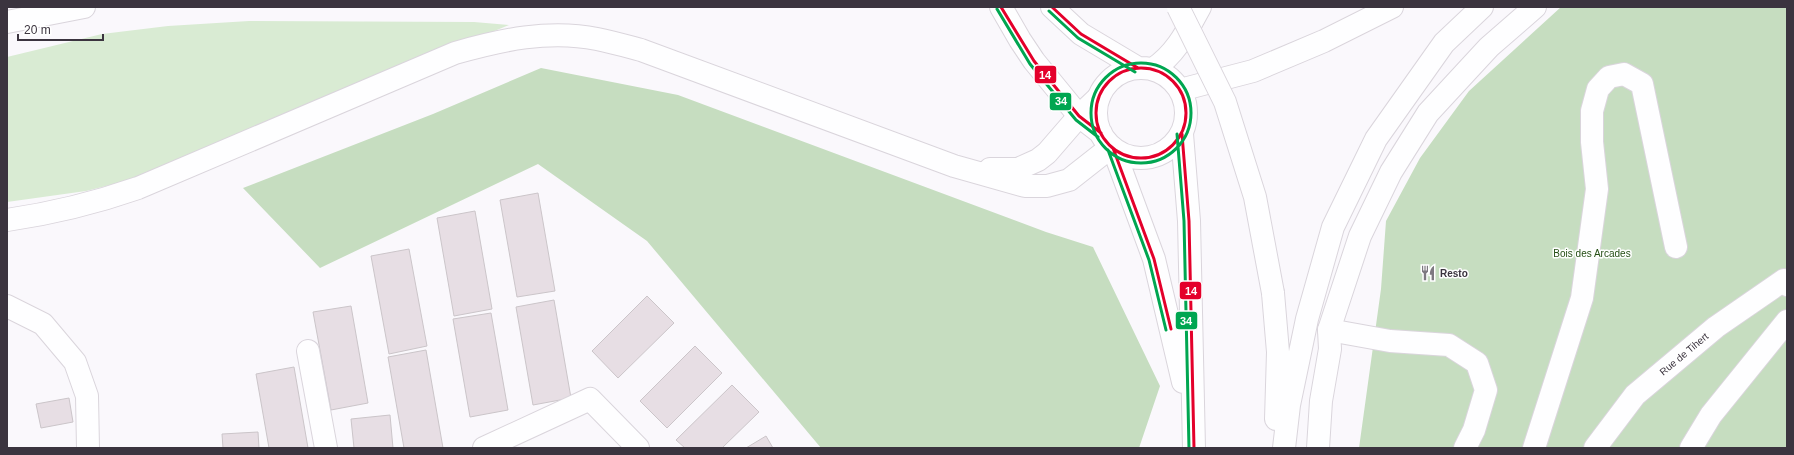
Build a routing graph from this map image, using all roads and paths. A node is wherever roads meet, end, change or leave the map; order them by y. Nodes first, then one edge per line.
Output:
1 (84, 7) edge
2 (1001, 7) edge
3 (1052, 7) edge
4 (1178, 7) edge
5 (1200, 7) edge
6 (1392, 7) edge
7 (1482, 7) edge
8 (1535, 7) edge
9 (11, 23) edge
10 (1145, 69) junction
11 (1180, 90) junction
12 (1099, 97) junction
13 (1079, 116) junction
14 (1182, 134) junction
15 (1108, 143) junction
16 (954, 166) junction
17 (7, 220) edge
18 (1676, 247) dead end
19 (1787, 285) edge
20 (7, 306) edge
21 (1787, 320) edge
22 (1329, 330) junction
23 (308, 351) dead end
24 (1193, 423) junction
25 (88, 448) edge
26 (326, 448) edge
27 (484, 448) edge
28 (638, 448) edge
29 (1194, 448) edge
30 (1275, 448) edge
31 (1284, 448) edge
32 (1318, 448) edge
33 (1465, 448) edge
34 (1534, 448) edge
35 (1595, 448) edge
36 (1691, 448) edge

1 - 9 main road
2 - 13 main road
3 - 10 main road
4 - 30 main road, bridge
5 - 10 main road
6 - 11 main road
7 - 31 main road
8 - 22 main road
10 - 11 main road
10 - 12 main road
11 - 14 main road
12 - 13 main road
12 - 15 main road
13 - 15 main road
13 - 16 main road
14 - 15 main road
14 - 24 main road
15 - 16 main road
15 - 24 main road
16 - 17 main road
18 - 34 main road
19 - 35 main road, Rue de Tihert
20 - 25 main road
21 - 36 main road
22 - 32 main road
22 - 33 main road
23 - 26 main road
24 - 29 main road
27 - 28 main road

